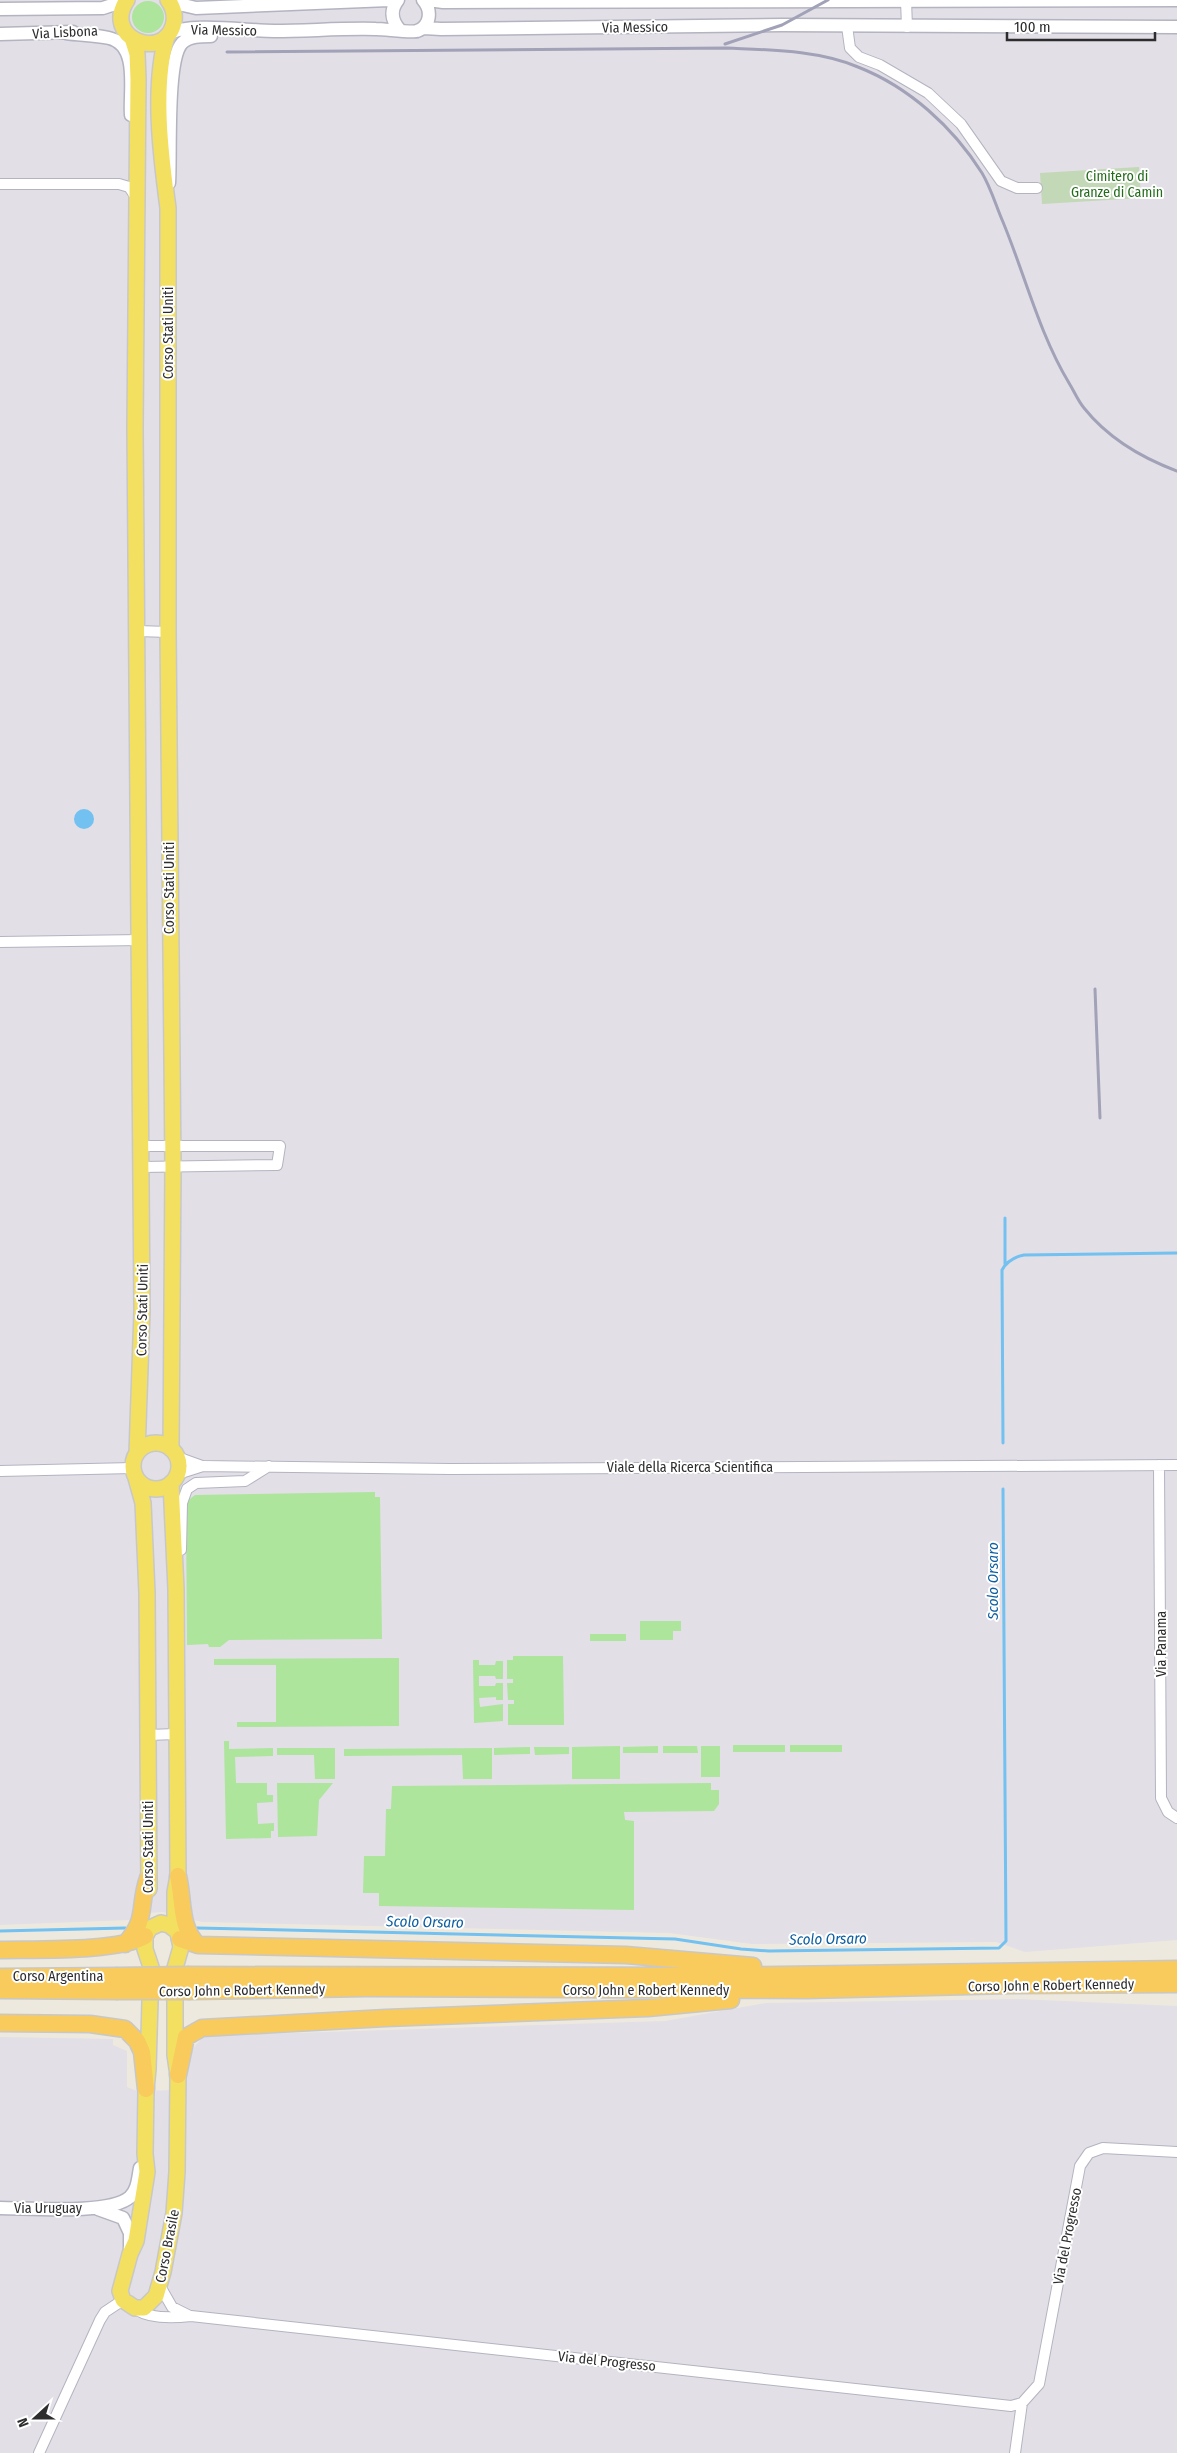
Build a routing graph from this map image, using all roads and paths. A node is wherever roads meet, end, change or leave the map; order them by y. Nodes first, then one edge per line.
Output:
1 (104, 0) edge
2 (127, 0) edge
3 (195, 0) edge
4 (389, 0) edge
5 (398, 0) edge
6 (423, 0) edge
7 (430, 0) edge
8 (1177, 0) edge
9 (169, 1) edge
10 (906, 1) edge
11 (266, 6) junction
12 (0, 9) edge
13 (15, 9) junction
14 (847, 26) junction
15 (907, 27) junction
16 (1177, 27) edge
17 (424, 28) junction
18 (400, 30) junction
19 (272, 31) junction
20 (66, 33) junction
21 (0, 34) edge
22 (168, 35) junction
23 (130, 37) junction
24 (138, 164) junction
25 (0, 184) edge
26 (119, 184) junction
27 (1038, 188) dead end
28 (137, 200) junction
29 (168, 208) junction
30 (138, 631) junction
31 (168, 632) junction
32 (141, 940) junction
33 (0, 942) edge
34 (173, 1145) junction
35 (142, 1146) junction
36 (142, 1167) junction
37 (173, 1167) junction
38 (137, 1453) junction
39 (174, 1453) junction
40 (1159, 1465) junction
41 (1177, 1465) edge
42 (203, 1466) junction
43 (270, 1466) junction
44 (0, 1471) edge
45 (134, 1473) junction
46 (174, 1479) junction
47 (176, 1589) junction
48 (176, 1734) junction
49 (148, 1736) junction
50 (1177, 1818) edge
51 (178, 1876) junction
52 (148, 1878) junction
53 (178, 1935) junction
54 (147, 1938) junction
55 (125, 1944) junction
56 (198, 1945) junction
57 (0, 1950) edge
58 (1177, 1969) edge
59 (182, 1971) junction
60 (848, 1974) junction
61 (0, 1977) edge
62 (116, 1983) junction
63 (1177, 1984) edge
64 (0, 1990) edge
65 (807, 1990) junction
66 (0, 2023) edge
67 (178, 2075) junction
68 (146, 2088) junction
69 (1177, 2152) edge
70 (145, 2154) junction
71 (0, 2208) edge
72 (96, 2208) junction
73 (130, 2254) junction
74 (160, 2286) junction
75 (123, 2305) junction
76 (190, 2316) junction
77 (1022, 2403) junction
78 (39, 2453) edge
79 (1014, 2453) edge

1 - 13 street
2 - 13 street, Via Lisbona
2 - 23 main road, Corso Stati Uniti
3 - 11 street
4 - 11 street, Via Messico
5 - 18 street
6 - 17 street
7 - 10 street, Via Messico
8 - 10 street, Via Messico
9 - 11 street, Via Messico
9 - 22 main road, Corso Stati Uniti
10 - 15 street
12 - 13 street, Via Lisbona
14 - 15 street, Via Messico
14 - 17 street, Via Messico
14 - 27 street
15 - 16 street, Via Messico
17 - 18 street, Via Messico
18 - 19 street, Via Messico
19 - 22 street, Via Messico
19 - 29 street
20 - 21 street, Via Lisbona
20 - 23 street, Via Lisbona
20 - 24 street
22 - 23 main road
22 - 29 main road, Corso Stati Uniti
23 - 24 main road, Corso Stati Uniti
24 - 26 street
24 - 28 main road, Corso Stati Uniti
25 - 26 street
26 - 28 street
28 - 30 main road, Corso Stati Uniti
29 - 31 main road, Corso Stati Uniti
30 - 31 street
30 - 32 main road, Corso Stati Uniti
31 - 34 main road, Corso Stati Uniti
32 - 33 street, Corso Stati Uniti
32 - 35 main road, Corso Stati Uniti
34 - 35 street
34 - 37 main road, Corso Stati Uniti
34 - 37 street
35 - 36 main road, Corso Stati Uniti
36 - 37 street
36 - 38 main road, Corso Stati Uniti
37 - 39 main road, Corso Stati Uniti
38 - 39 main road
38 - 45 main road
39 - 42 street, Viale della Ricerca Scientifica
39 - 46 main road
40 - 41 street, Viale della Ricerca Scientifica
40 - 43 street, Viale della Ricerca Scientifica
40 - 50 street, Via Panama
42 - 43 street, Viale della Ricerca Scientifica
42 - 46 street, Viale della Ricerca Scientifica
43 - 47 street
44 - 45 street
45 - 46 main road
45 - 49 main road, Corso Stati Uniti
46 - 47 main road, Corso Stati Uniti
47 - 48 main road, Corso Stati Uniti
48 - 49 street
48 - 51 main road, Corso Stati Uniti
49 - 52 main road, Corso Stati Uniti
51 - 53 main road, Corso Stati Uniti
51 - 56 highway
52 - 54 main road, Corso Stati Uniti
52 - 55 highway
53 - 54 main road
53 - 56 highway
53 - 59 main road, Corso Stati Uniti
54 - 55 highway
54 - 68 main road, Corso Stati Uniti
55 - 57 highway
56 - 60 highway
58 - 60 highway, Corso John e Robert Kennedy
59 - 60 highway, Corso John e Robert Kennedy
59 - 62 highway, Corso John e Robert Kennedy, bridge
59 - 67 main road, Corso Brasile
61 - 62 highway, Corso Argentina
62 - 64 highway, Corso Argentina
62 - 65 highway, Corso John e Robert Kennedy, bridge
63 - 65 highway, Corso John e Robert Kennedy
65 - 67 highway
66 - 68 highway
67 - 74 main road, Corso Brasile
68 - 70 main road
69 - 77 street, Via del Progresso
70 - 72 street, Via Uruguay
70 - 73 main road
71 - 72 street, Via Uruguay
72 - 73 street, Via Uruguay
73 - 75 main road
74 - 75 main road, Corso Brasile
74 - 76 street, Via del Progresso
75 - 76 street, Via del Progresso
75 - 78 street
76 - 77 street, Via del Progresso
77 - 79 street

